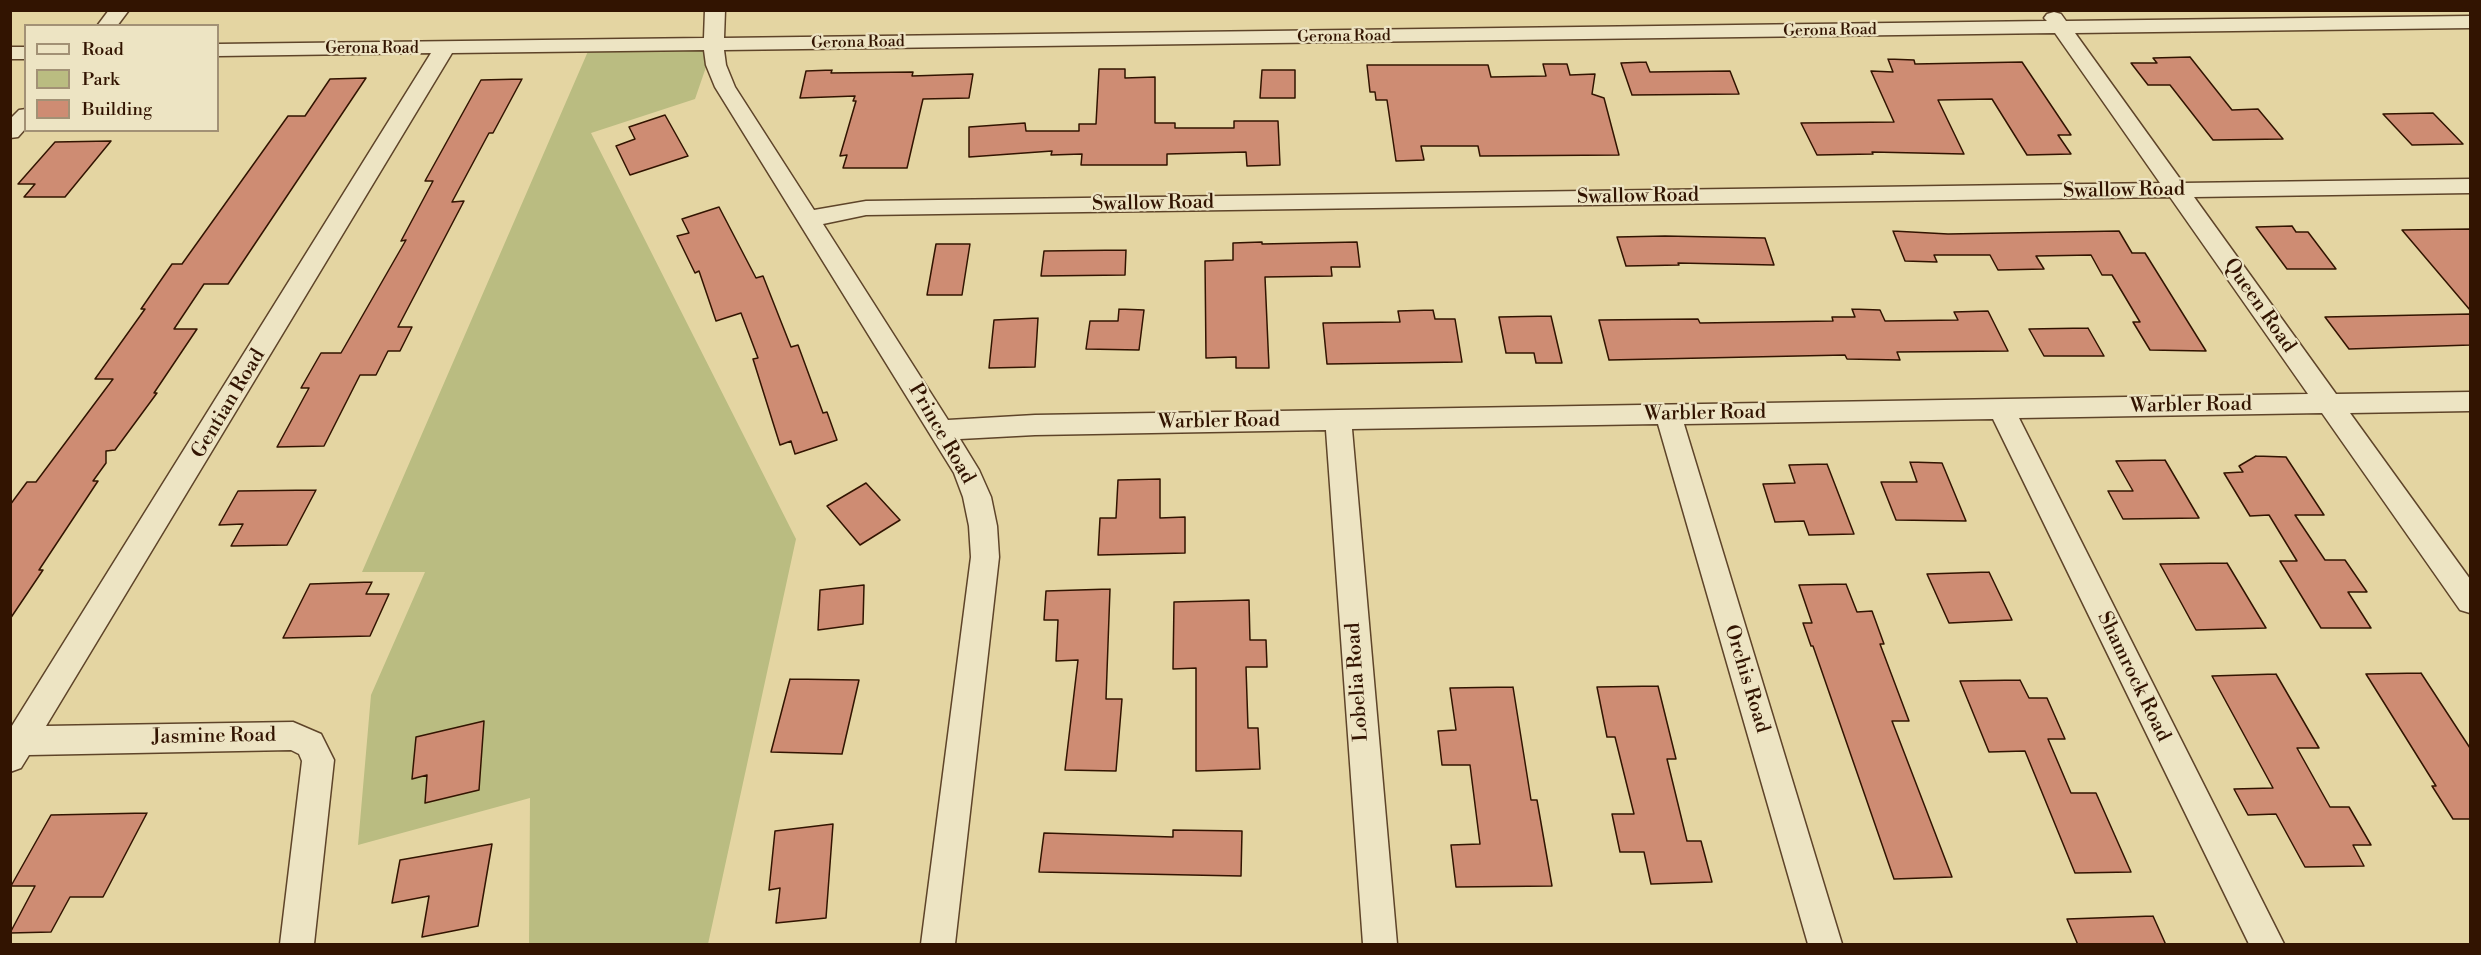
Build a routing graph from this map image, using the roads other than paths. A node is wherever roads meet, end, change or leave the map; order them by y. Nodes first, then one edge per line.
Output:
1 (120, 10) edge
2 (715, 10) edge
3 (2055, 19) edge
4 (2470, 22) edge
5 (108, 24) edge
6 (714, 45) junction
7 (444, 48) junction
8 (219, 50) edge
9 (24, 118) edge
10 (10, 132) edge
11 (2470, 186) edge
12 (2177, 190) junction
13 (807, 219) junction
14 (2470, 401) edge
15 (2329, 404) junction
16 (2001, 408) junction
17 (1668, 414) junction
18 (1338, 420) junction
19 (940, 430) junction
20 (2470, 601) edge
21 (16, 750) edge
22 (297, 945) edge
23 (938, 945) edge
24 (1380, 945) edge
25 (1825, 945) edge
26 (2267, 945) edge

1 - 5 street
2 - 6 street, Prince Road
3 - 4 street, Gerona Road
3 - 6 street, Gerona Road
3 - 12 street, Queen Road
6 - 7 street, Gerona Road
6 - 13 street, Prince Road
7 - 8 street, Gerona Road
7 - 21 street, Gentian Road
9 - 10 street
11 - 12 street, Swallow Road
12 - 13 street, Swallow Road
12 - 15 street, Queen Road
13 - 19 street, Prince Road
14 - 15 street, Warbler Road
15 - 16 street, Warbler Road
15 - 20 street, Queen Road
16 - 17 street, Warbler Road
16 - 26 street, Shamrock Road
17 - 18 street, Warbler Road
17 - 25 street, Orchis Road
18 - 19 street, Warbler Road
18 - 24 street, Lobelia Road
19 - 23 street, Prince Road
21 - 22 street, Jasmine Road

